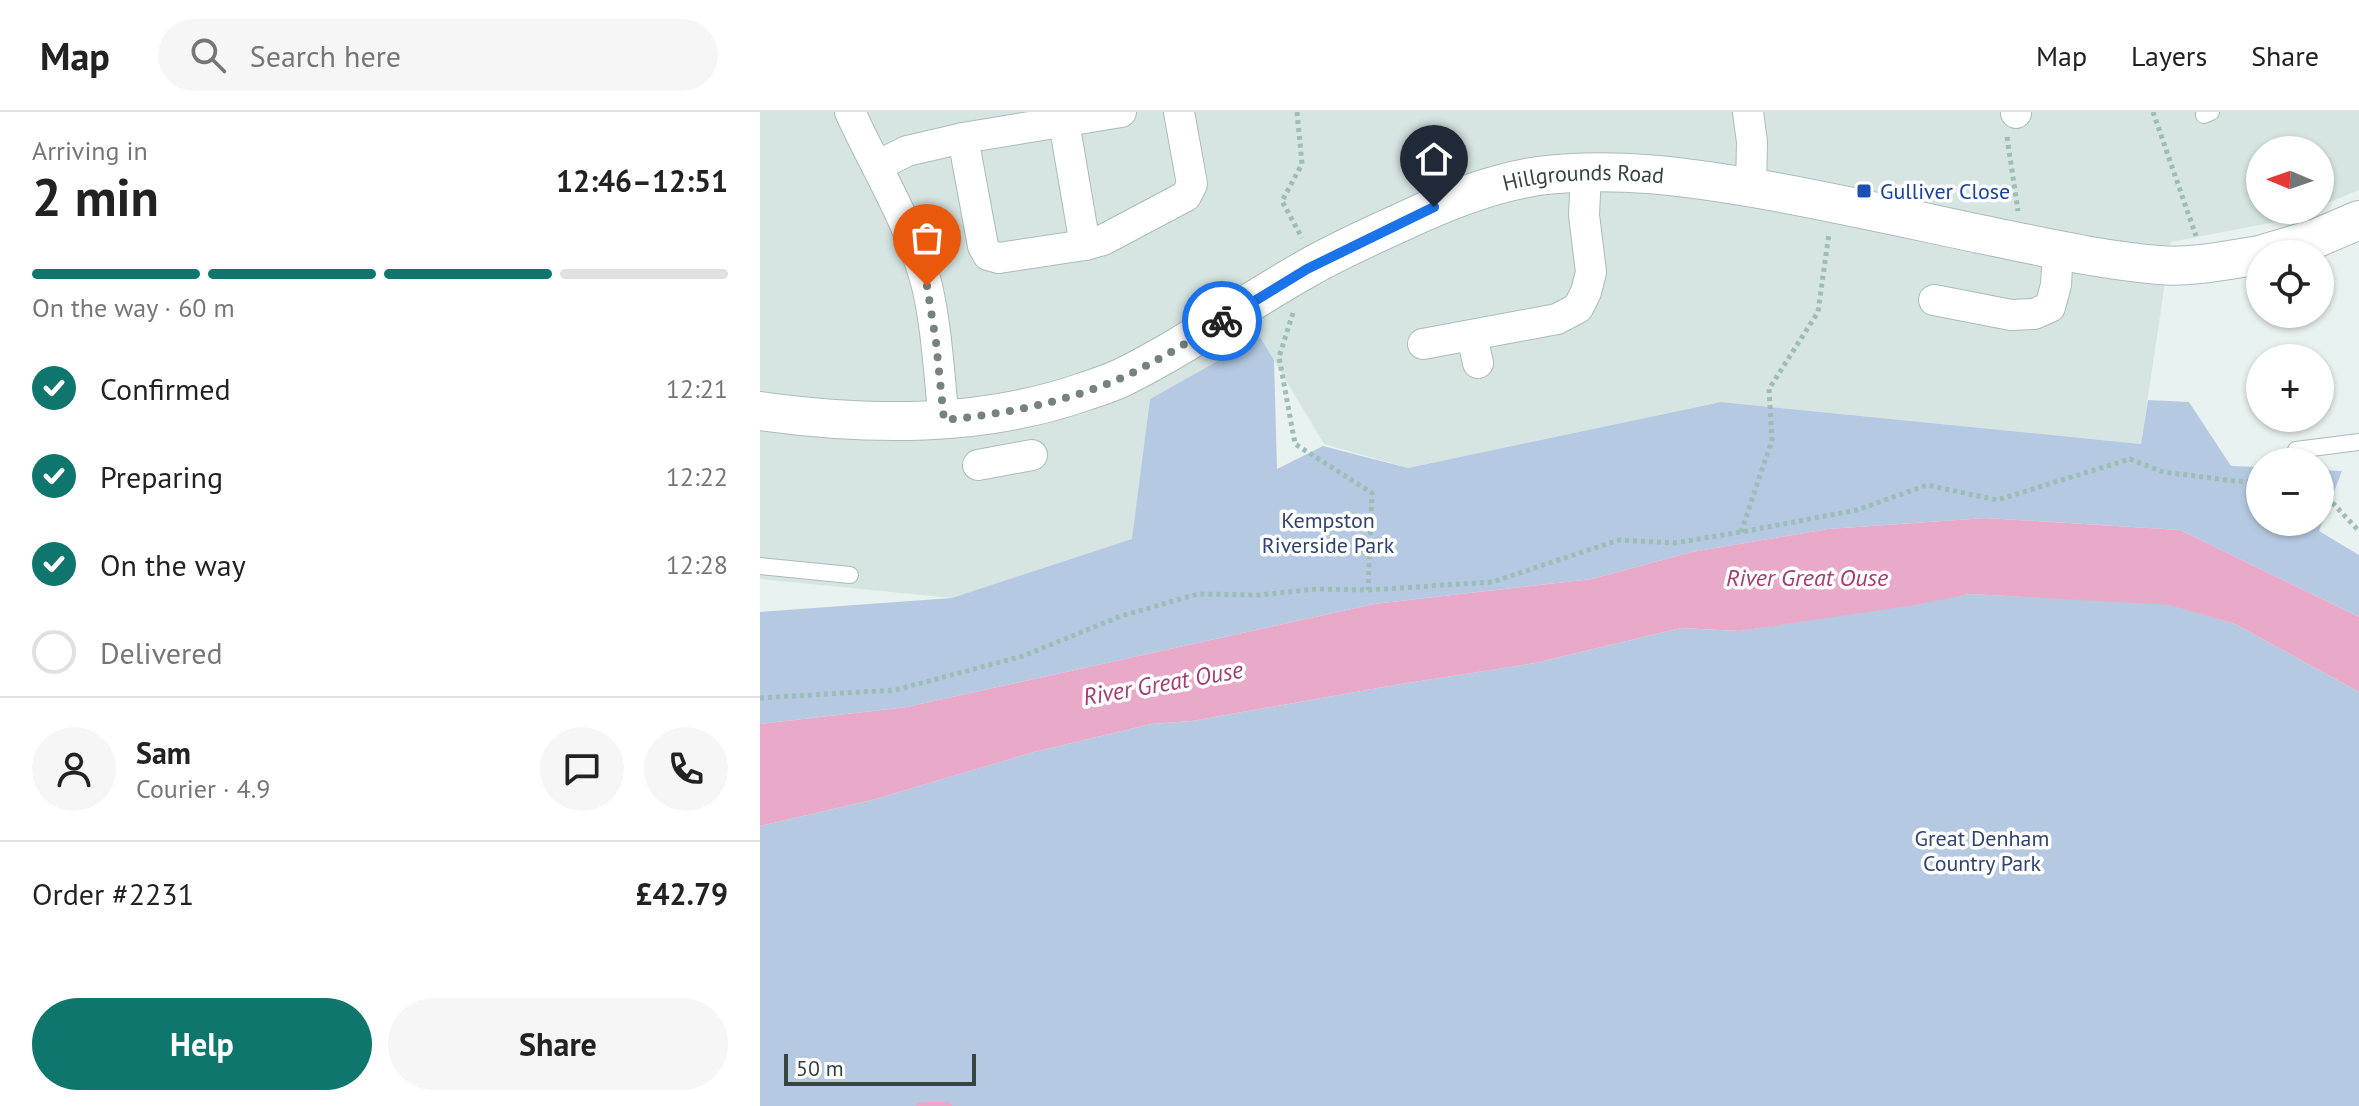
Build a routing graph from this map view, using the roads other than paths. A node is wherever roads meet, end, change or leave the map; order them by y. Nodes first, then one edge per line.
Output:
1 (850, 112) edge
2 (1120, 112) edge
3 (1179, 112) edge
4 (1748, 112) edge
5 (1064, 122) junction
6 (963, 138) junction
7 (877, 166) junction
8 (1586, 173) junction
9 (1751, 188) junction
10 (2359, 220) edge
11 (2310, 240) edge
12 (1085, 245) junction
13 (2041, 247) junction
14 (2246, 257) edge
15 (1934, 300) dead end
16 (1423, 344) dead end
17 (760, 411) edge
18 (995, 415) junction
19 (944, 420) junction
20 (2359, 442) edge
21 (2312, 448) edge
22 (1004, 460) dead end
23 (760, 566) edge
24 (850, 575) dead end

1 - 7 street
2 - 5 street
3 - 12 street
4 - 9 street
5 - 6 street
5 - 12 street
6 - 7 street
6 - 12 street
7 - 19 street
8 - 9 street, Hillgrounds Road
8 - 16 street
8 - 18 street, Hillgrounds Road
9 - 13 street, Hillgrounds Road
10 - 11 street, Hillgrounds Road
13 - 14 street, Hillgrounds Road
13 - 15 street
17 - 19 street, Hillgrounds Road
18 - 19 street, Hillgrounds Road
18 - 22 street
20 - 21 lane
23 - 24 lane

